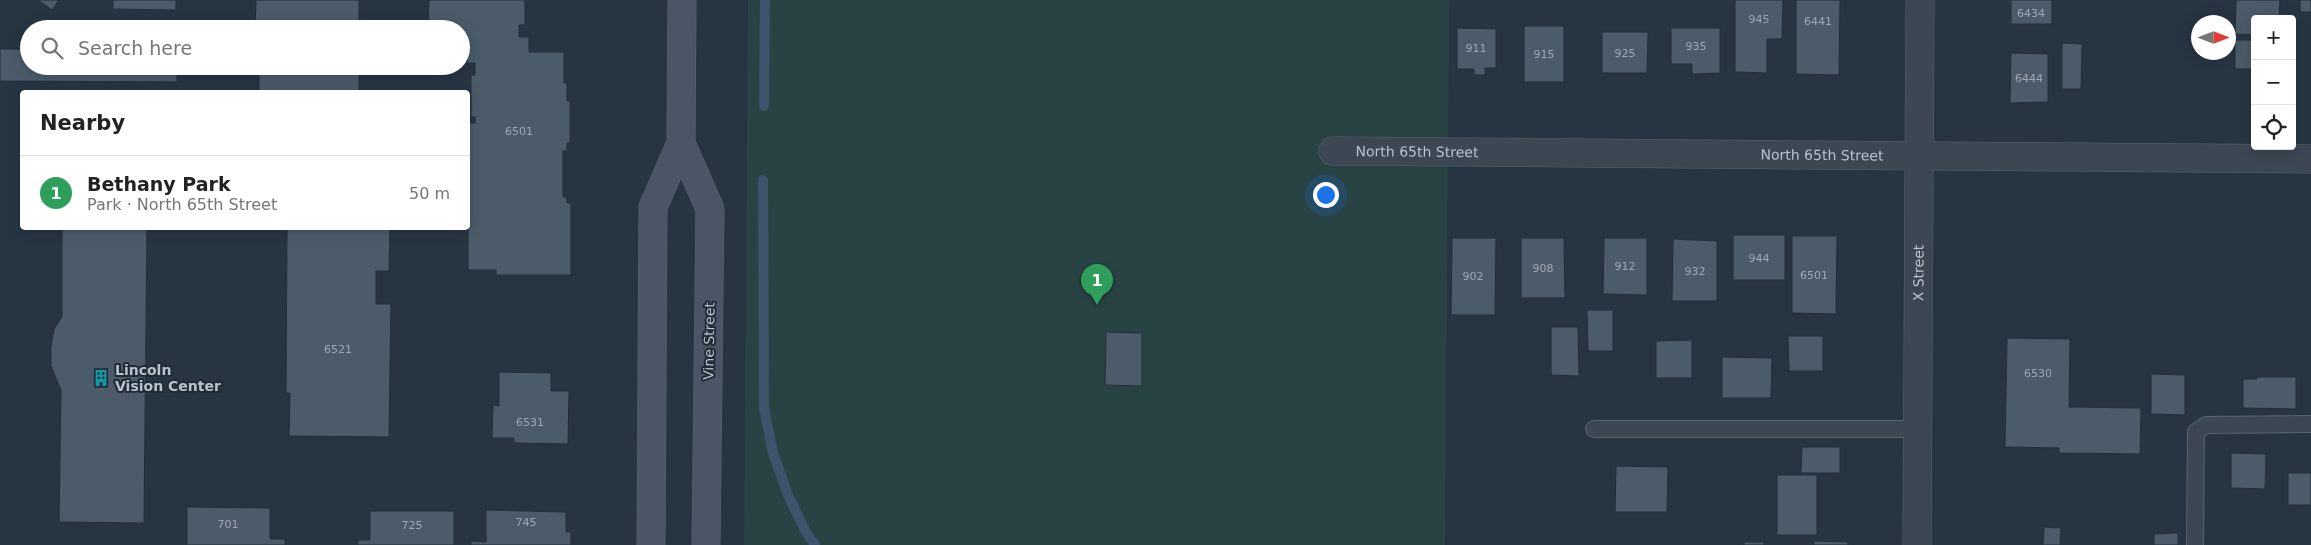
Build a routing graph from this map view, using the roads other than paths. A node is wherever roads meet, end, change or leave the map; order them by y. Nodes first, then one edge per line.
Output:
1 (682, 0) edge
2 (1920, 0) edge
3 (681, 143) junction
4 (1333, 151) dead end
5 (1919, 154) junction
6 (2311, 158) edge
7 (2311, 424) edge
8 (1594, 429) dead end
9 (1918, 429) junction
10 (651, 545) edge
11 (706, 545) edge
12 (1917, 545) edge
13 (2195, 545) edge

1 - 3 main road, Vine Street
2 - 5 street, X Street
3 - 10 main road, Vine Street
3 - 11 main road, Vine Street
4 - 5 street, North 65th Street
5 - 6 street, North 65th Street
5 - 9 street, X Street
7 - 13 lane
8 - 9 lane
9 - 12 street, X Street

